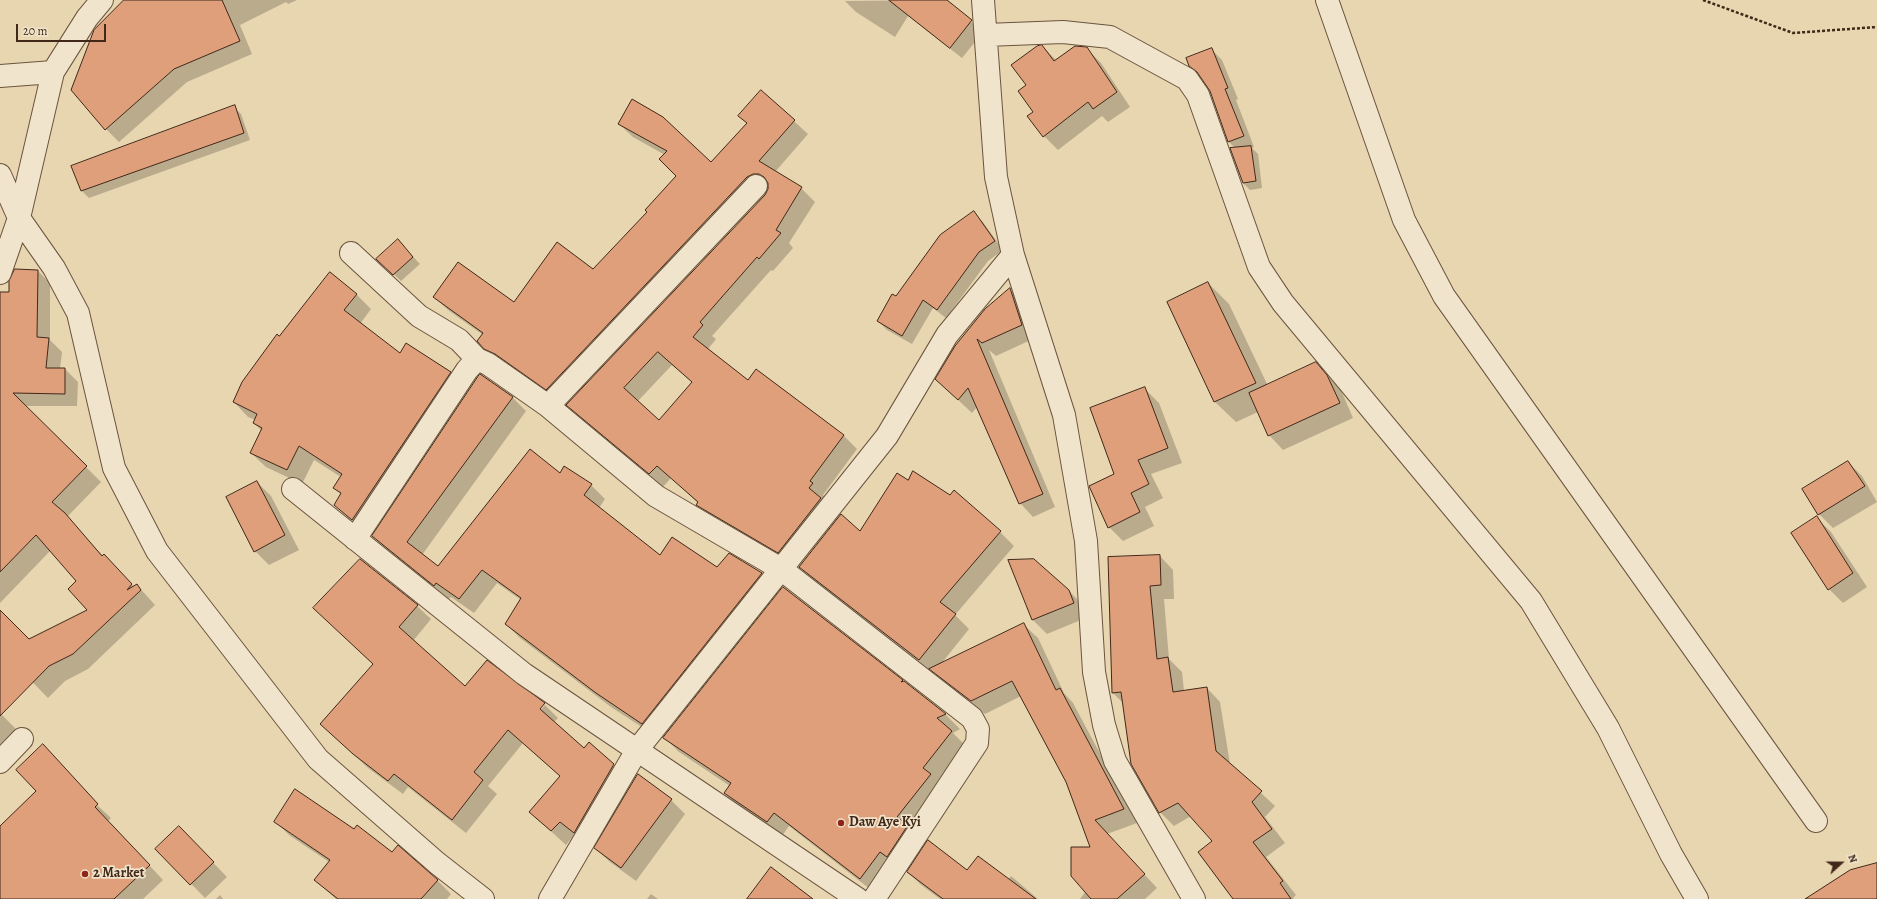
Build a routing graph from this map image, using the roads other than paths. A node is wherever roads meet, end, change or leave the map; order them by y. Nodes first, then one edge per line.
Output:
1 (102, 0) edge
2 (983, 0) edge
3 (1327, 0) edge
4 (986, 36) junction
5 (53, 72) junction
6 (0, 76) edge
7 (0, 175) edge
8 (756, 186) dead end
9 (20, 218) junction
10 (351, 253) dead end
11 (1013, 255) junction
12 (0, 273) edge
13 (477, 358) junction
14 (548, 406) junction
15 (293, 489) dead end
16 (355, 539) junction
17 (782, 569) junction
18 (22, 739) dead end
19 (637, 750) junction
20 (0, 762) edge
21 (1816, 821) dead end
22 (483, 899) edge
23 (550, 899) edge
24 (858, 899) edge
25 (874, 899) edge
26 (1194, 899) edge
27 (1697, 899) edge

1 - 5 street
2 - 4 street
3 - 21 street
4 - 11 street
4 - 27 street
5 - 6 street
5 - 9 street
7 - 9 street
8 - 14 street
9 - 12 street
9 - 22 street
10 - 13 street
11 - 17 street
11 - 26 street
13 - 14 street
13 - 16 street
14 - 17 street
15 - 16 street
16 - 19 street
17 - 19 street
17 - 25 street
18 - 20 street
19 - 23 street
19 - 24 street

